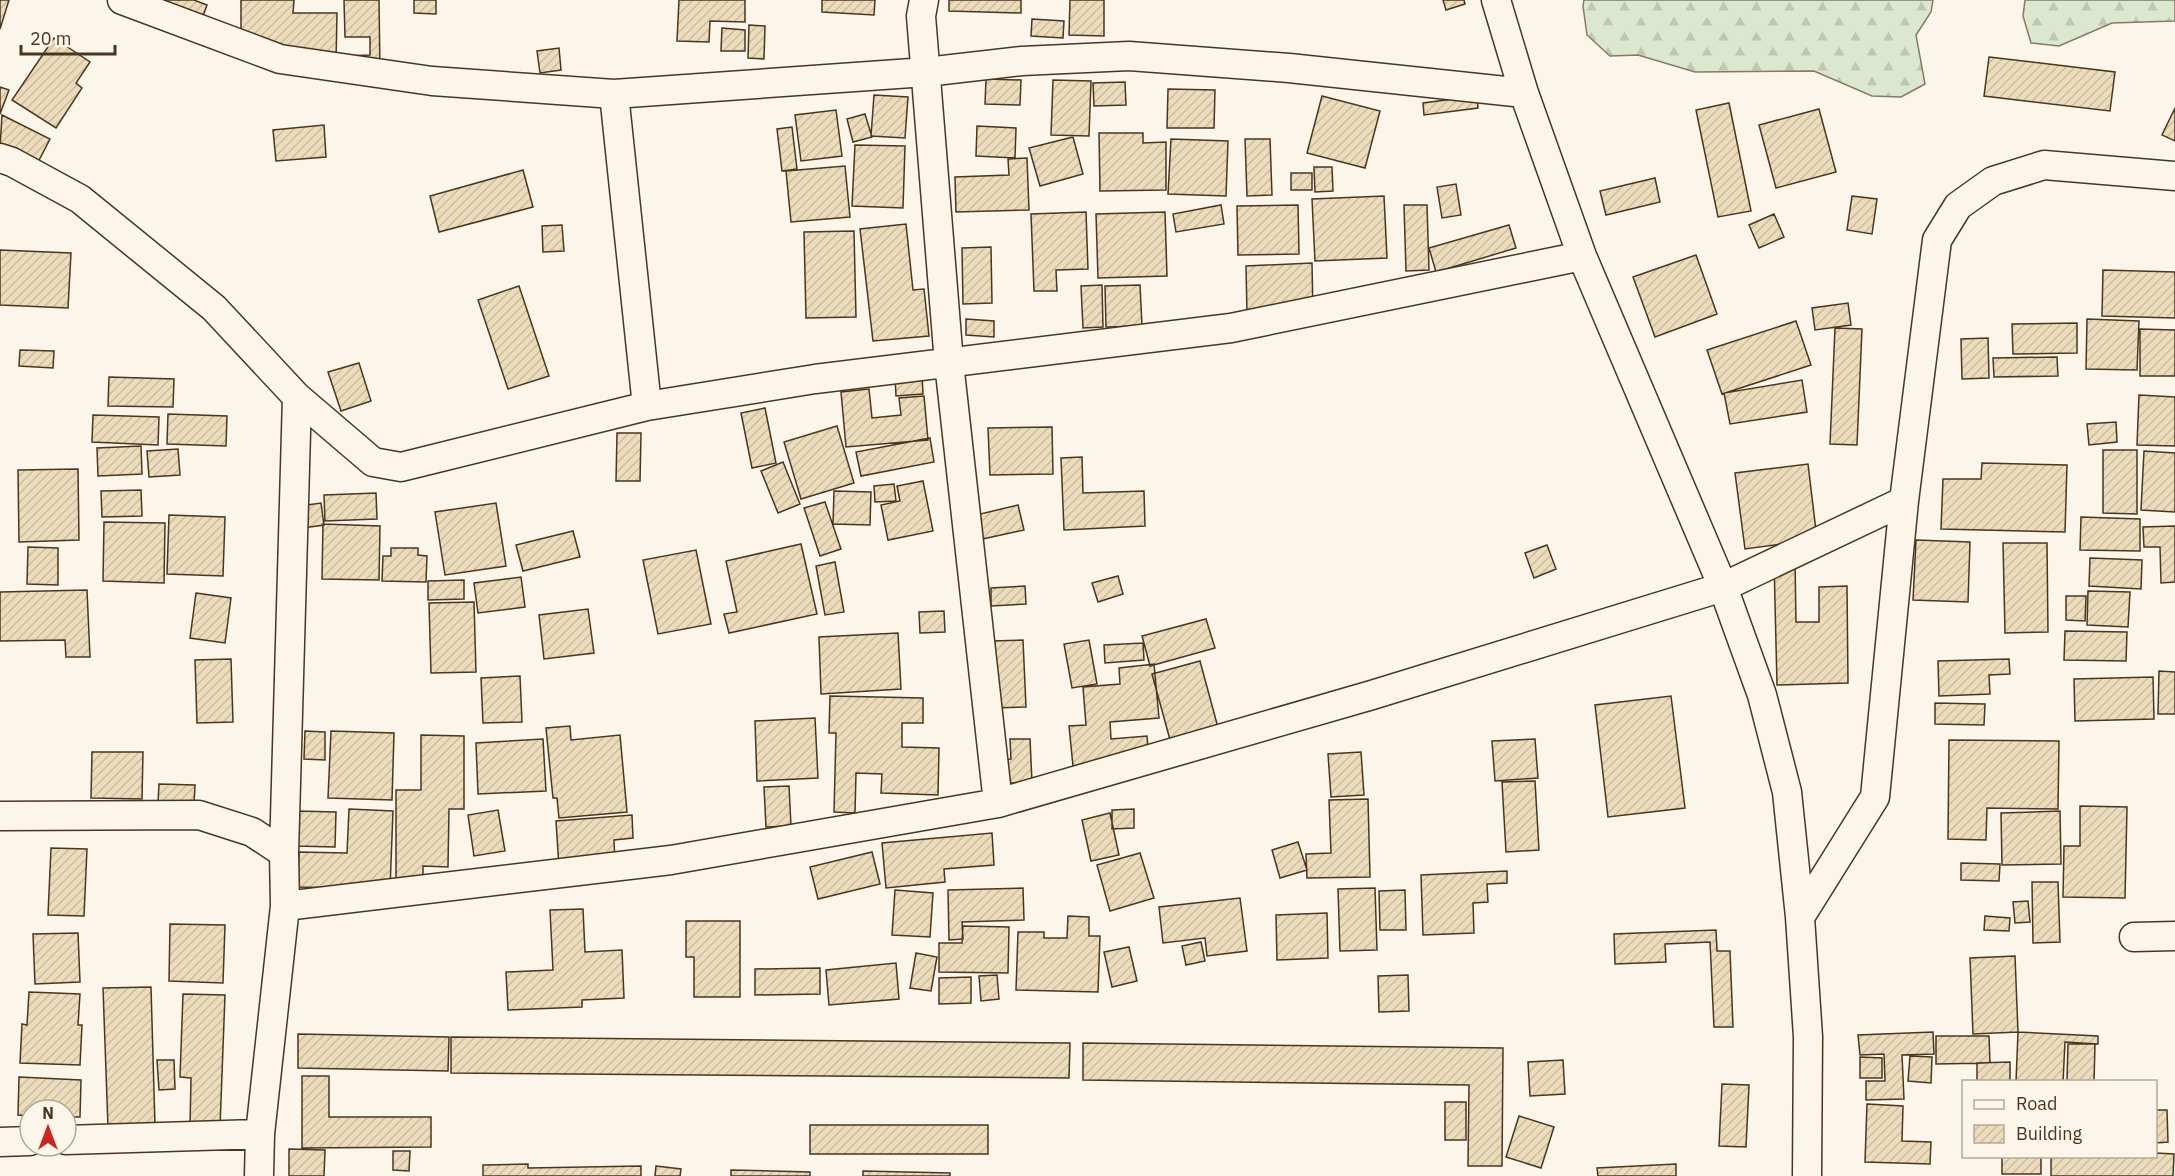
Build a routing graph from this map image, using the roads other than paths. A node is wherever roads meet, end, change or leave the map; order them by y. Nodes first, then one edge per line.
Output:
1 (122, 0) edge
2 (924, 0) edge
3 (1496, 0) edge
4 (927, 72) junction
5 (1524, 93) junction
6 (614, 94) junction
7 (0, 158) edge
8 (2175, 176) edge
9 (1582, 256) junction
10 (949, 363) junction
11 (297, 397) junction
12 (648, 406) junction
13 (1904, 501) junction
14 (1723, 587) junction
15 (998, 803) junction
16 (0, 816) edge
17 (284, 853) junction
18 (285, 906) junction
19 (1800, 917) junction
20 (2175, 936) edge
21 (2134, 937) dead end
22 (260, 1134) junction
23 (78, 1140) edge
24 (18, 1141) edge
25 (0, 1142) edge
26 (259, 1176) edge
27 (1807, 1176) edge

1 - 6 street
2 - 4 street
3 - 5 street
4 - 5 street
4 - 6 street
4 - 10 street
5 - 9 street
6 - 12 street
7 - 11 street
8 - 13 street
9 - 10 street
9 - 14 street
10 - 12 street
10 - 15 street
11 - 12 street
11 - 17 street
13 - 14 street
13 - 19 street
14 - 15 street
14 - 19 street
15 - 18 street
16 - 17 street
17 - 18 street
18 - 22 street
19 - 27 street
20 - 21 street
22 - 23 street
22 - 26 street
24 - 25 street

